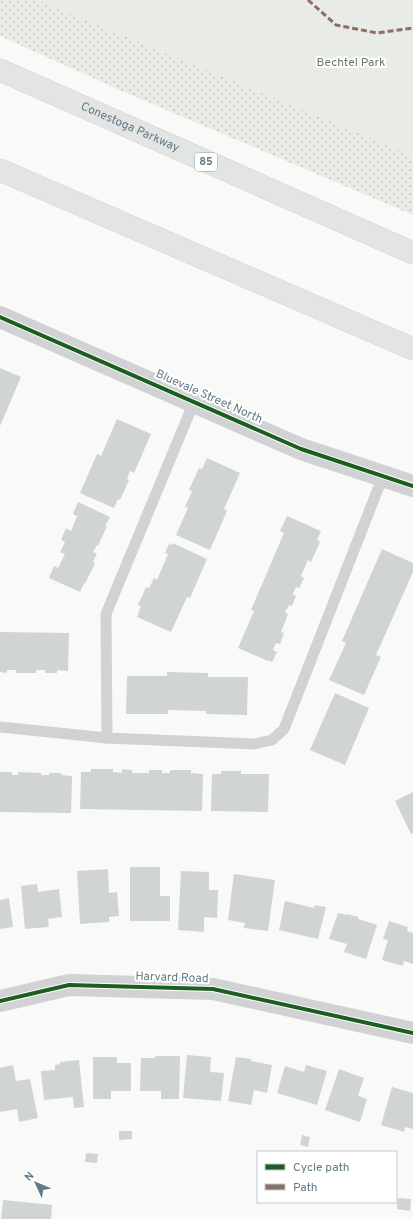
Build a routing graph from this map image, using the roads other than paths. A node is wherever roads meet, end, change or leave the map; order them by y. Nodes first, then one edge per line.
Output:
1 (0, 70) edge
2 (0, 170) edge
3 (413, 253) edge
4 (0, 317) edge
5 (413, 349) edge
6 (194, 402) junction
7 (384, 476) junction
8 (413, 486) edge
9 (0, 728) edge
10 (107, 738) junction
11 (0, 1000) edge
12 (413, 1033) edge

1 - 3 highway, Conestoga Parkway / 85
2 - 5 highway
4 - 6 street, Bluevale Street North
6 - 7 street, Bluevale Street North
6 - 10 lane
7 - 8 street, Bluevale Street North
7 - 10 lane
9 - 10 lane
11 - 12 street, Harvard Road

